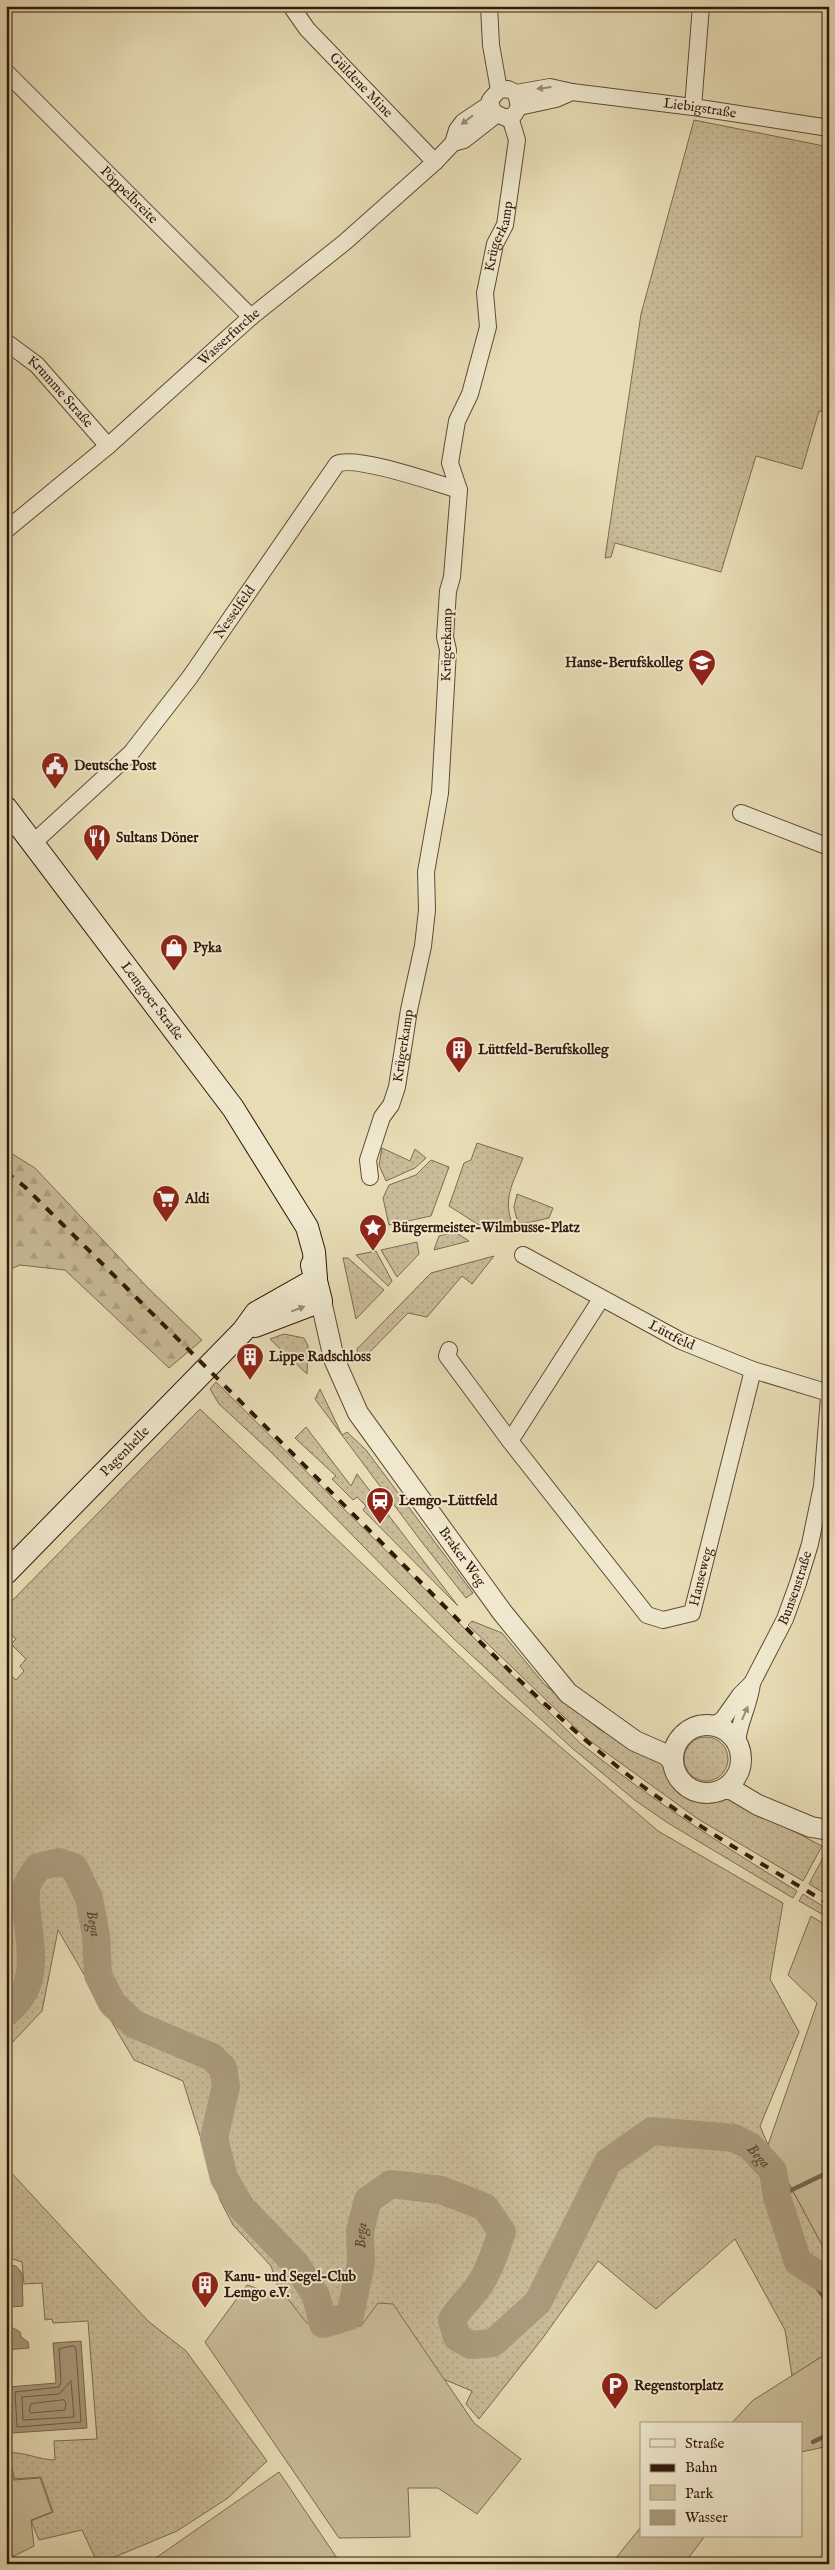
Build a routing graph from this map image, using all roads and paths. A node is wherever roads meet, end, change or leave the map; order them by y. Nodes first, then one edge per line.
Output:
1 (291, 6) edge
2 (489, 6) edge
3 (701, 6) edge
4 (6, 72) edge
5 (506, 107) junction
6 (693, 107) junction
7 (829, 128) edge
8 (435, 162) junction
9 (251, 317) junction
10 (6, 342) edge
11 (108, 446) junction
12 (459, 490) junction
13 (6, 530) edge
14 (6, 808) edge
15 (742, 813) dead end
16 (33, 843) junction
17 (829, 847) edge
18 (370, 1177) dead end
19 (523, 1255) dead end
20 (316, 1279) junction
21 (601, 1299) junction
22 (321, 1301) junction
23 (243, 1331) junction
24 (449, 1350) dead end
25 (753, 1370) junction
26 (829, 1393) edge
27 (829, 1397) edge
28 (510, 1441) junction
29 (6, 1573) edge
30 (752, 1683) junction
31 (714, 1725) junction
32 (737, 1742) junction
33 (675, 1751) junction
34 (732, 1782) junction
35 (820, 1828) edge
36 (829, 1842) edge

1 - 8 street, Güldene Mine
2 - 5 street, Liebigstraße
3 - 6 street
4 - 9 street, Pöppelbreite
5 - 6 street, Liebigstraße
5 - 8 street, Wasserfurche
5 - 12 street, Krügerkamp
6 - 7 street, Liebigstraße
8 - 9 street, Wasserfurche
9 - 11 street, Wasserfurche
10 - 11 street, Krumme Straße
11 - 13 street, Wasserfurche
12 - 16 street, Nesselfeld
12 - 18 street, Krügerkamp
14 - 16 main road, Lemgoer Straße
15 - 17 street
16 - 20 main road, Lemgoer Straße
19 - 21 street, Lüttfeld
20 - 22 main road, Lemgoer Straße
20 - 23 main road, Pagenhelle
21 - 25 street, Lüttfeld
21 - 28 street
23 -> 22 main road, Pagenhelle
22 - 33 street, Braker Weg
23 - 29 main road, Pagenhelle
24 - 28 street, Hanseweg
25 - 26 street, Lüttfeld
25 - 28 street, Hanseweg
27 - 30 street, Bunsenstraße
30 - 31 street, Bunsenstraße
32 -> 30 street, Bunsenstraße
31 - 32 street
31 - 33 street
32 - 34 street
33 - 34 street
34 - 35 street
35 - 36 street

